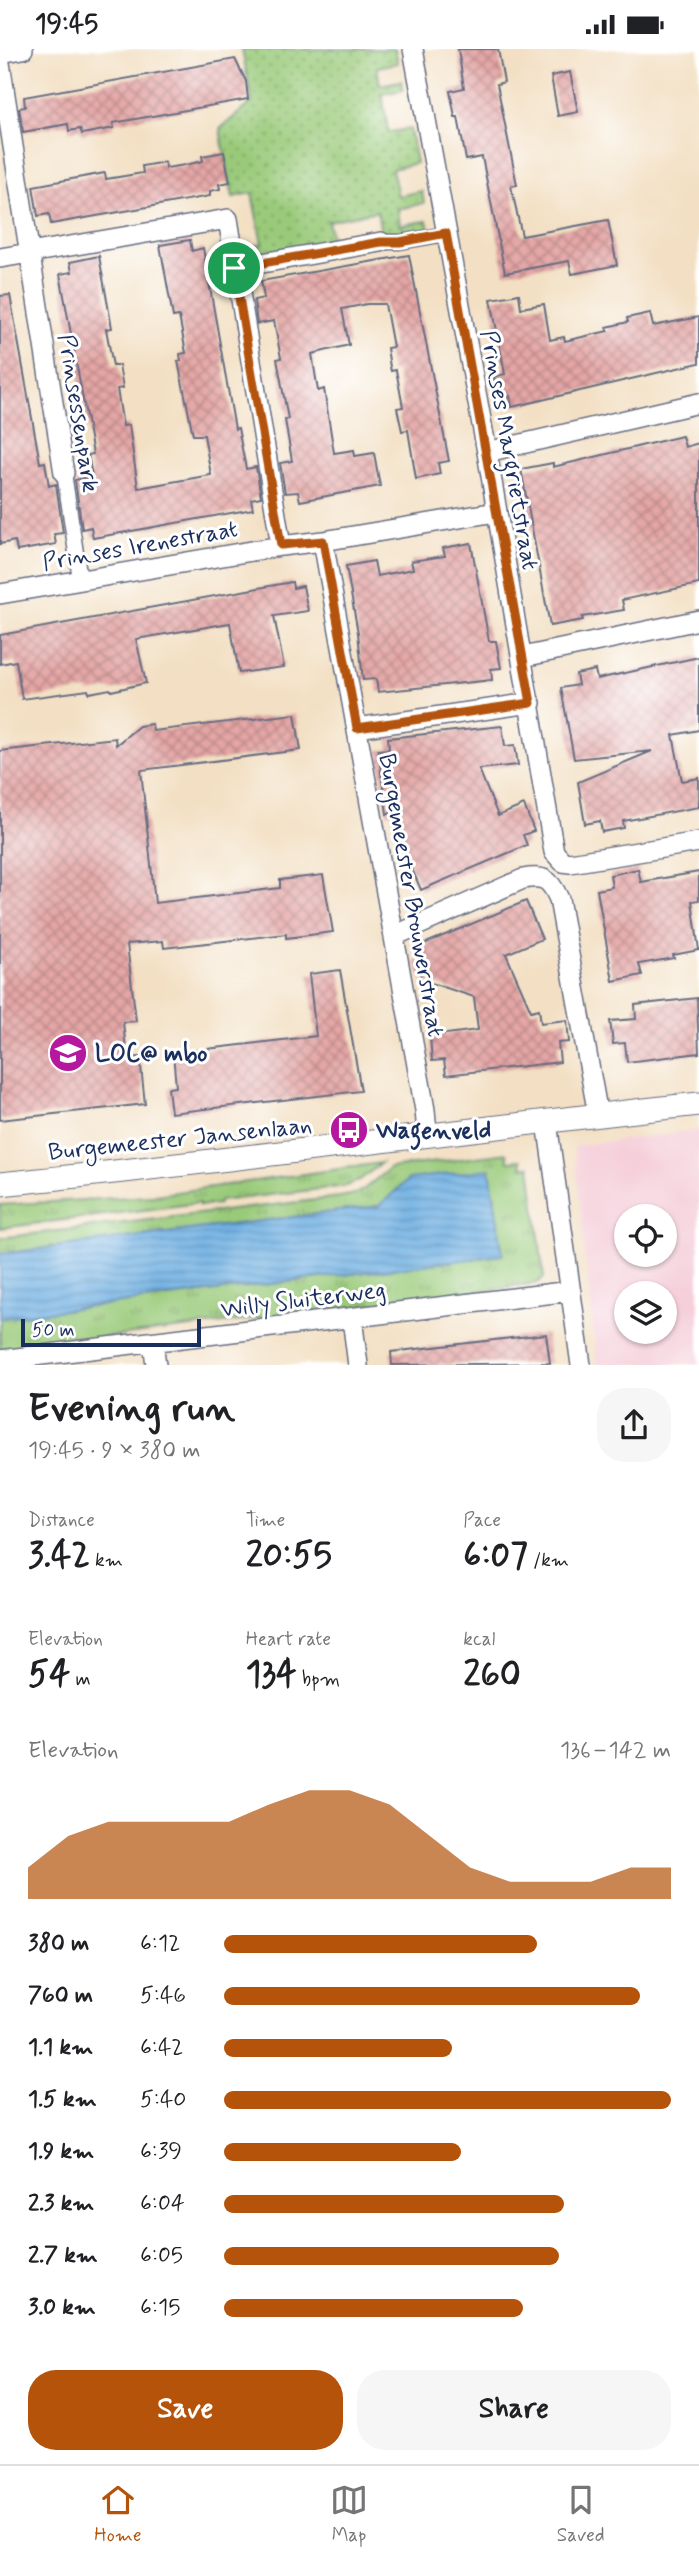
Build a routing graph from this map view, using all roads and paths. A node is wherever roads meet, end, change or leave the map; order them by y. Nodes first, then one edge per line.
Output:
1 (23, 49) edge
2 (413, 49) edge
3 (0, 53) edge
4 (0, 63) edge
5 (446, 233) junction
6 (381, 242) joint
7 (31, 253) junction
8 (0, 258) edge
9 (234, 268) junction
10 (699, 403) edge
11 (487, 452) junction
12 (64, 473) joint
13 (496, 512) junction
14 (323, 541) junction
15 (281, 545) junction
16 (80, 579) junction
17 (0, 594) edge
18 (699, 620) edge
19 (523, 657) junction
20 (531, 703) junction
21 (357, 728) junction
22 (699, 842) edge
23 (394, 936) junction
24 (699, 1104) edge
25 (598, 1115) junction
26 (547, 1122) junction
27 (427, 1134) junction
28 (0, 1184) edge
29 (571, 1291) junction
30 (352, 1318) junction
31 (153, 1342) junction
32 (0, 1360) edge
33 (156, 1365) edge
34 (358, 1365) edge
35 (581, 1365) edge

1 - 3 street
2 - 5 street, Prinses Margrietstraat
4 - 7 street, Prinsessenpark
5 - 6 street
5 - 11 street, Prinses Margrietstraat
6 - 9 street
7 - 8 street
7 - 9 street
7 - 12 street, Prinsessenpark
9 - 15 street
10 - 11 street
11 - 13 street, Prinses Margrietstraat
12 - 16 street, Prinsessenpark
13 - 14 street, Prinses Irenestraat
13 - 19 street, Prinses Margrietstraat
14 - 15 street, Prinses Irenestraat
14 - 21 street, Burgemeester Brouwerstraat
15 - 16 street, Prinses Irenestraat
16 - 17 street, Prinses Irenestraat
18 - 19 street
19 - 20 street, Prinses Margrietstraat
20 - 21 street
20 - 22 street, Prinses Margrietstraat
21 - 23 street, Burgemeester Brouwerstraat
23 - 25 street
23 - 27 street, Burgemeester Brouwerstraat
24 - 25 street, Burgemeester Jansenlaan
25 - 26 street, Burgemeester Jansenlaan
26 - 27 street, Burgemeester Jansenlaan
26 - 29 street
27 - 28 street, Burgemeester Jansenlaan
29 - 30 street, Willy Sluiterweg
29 - 35 street
30 - 31 street, Willy Sluiterweg
30 - 34 street
31 - 32 street, Willy Sluiterweg
31 - 33 street

